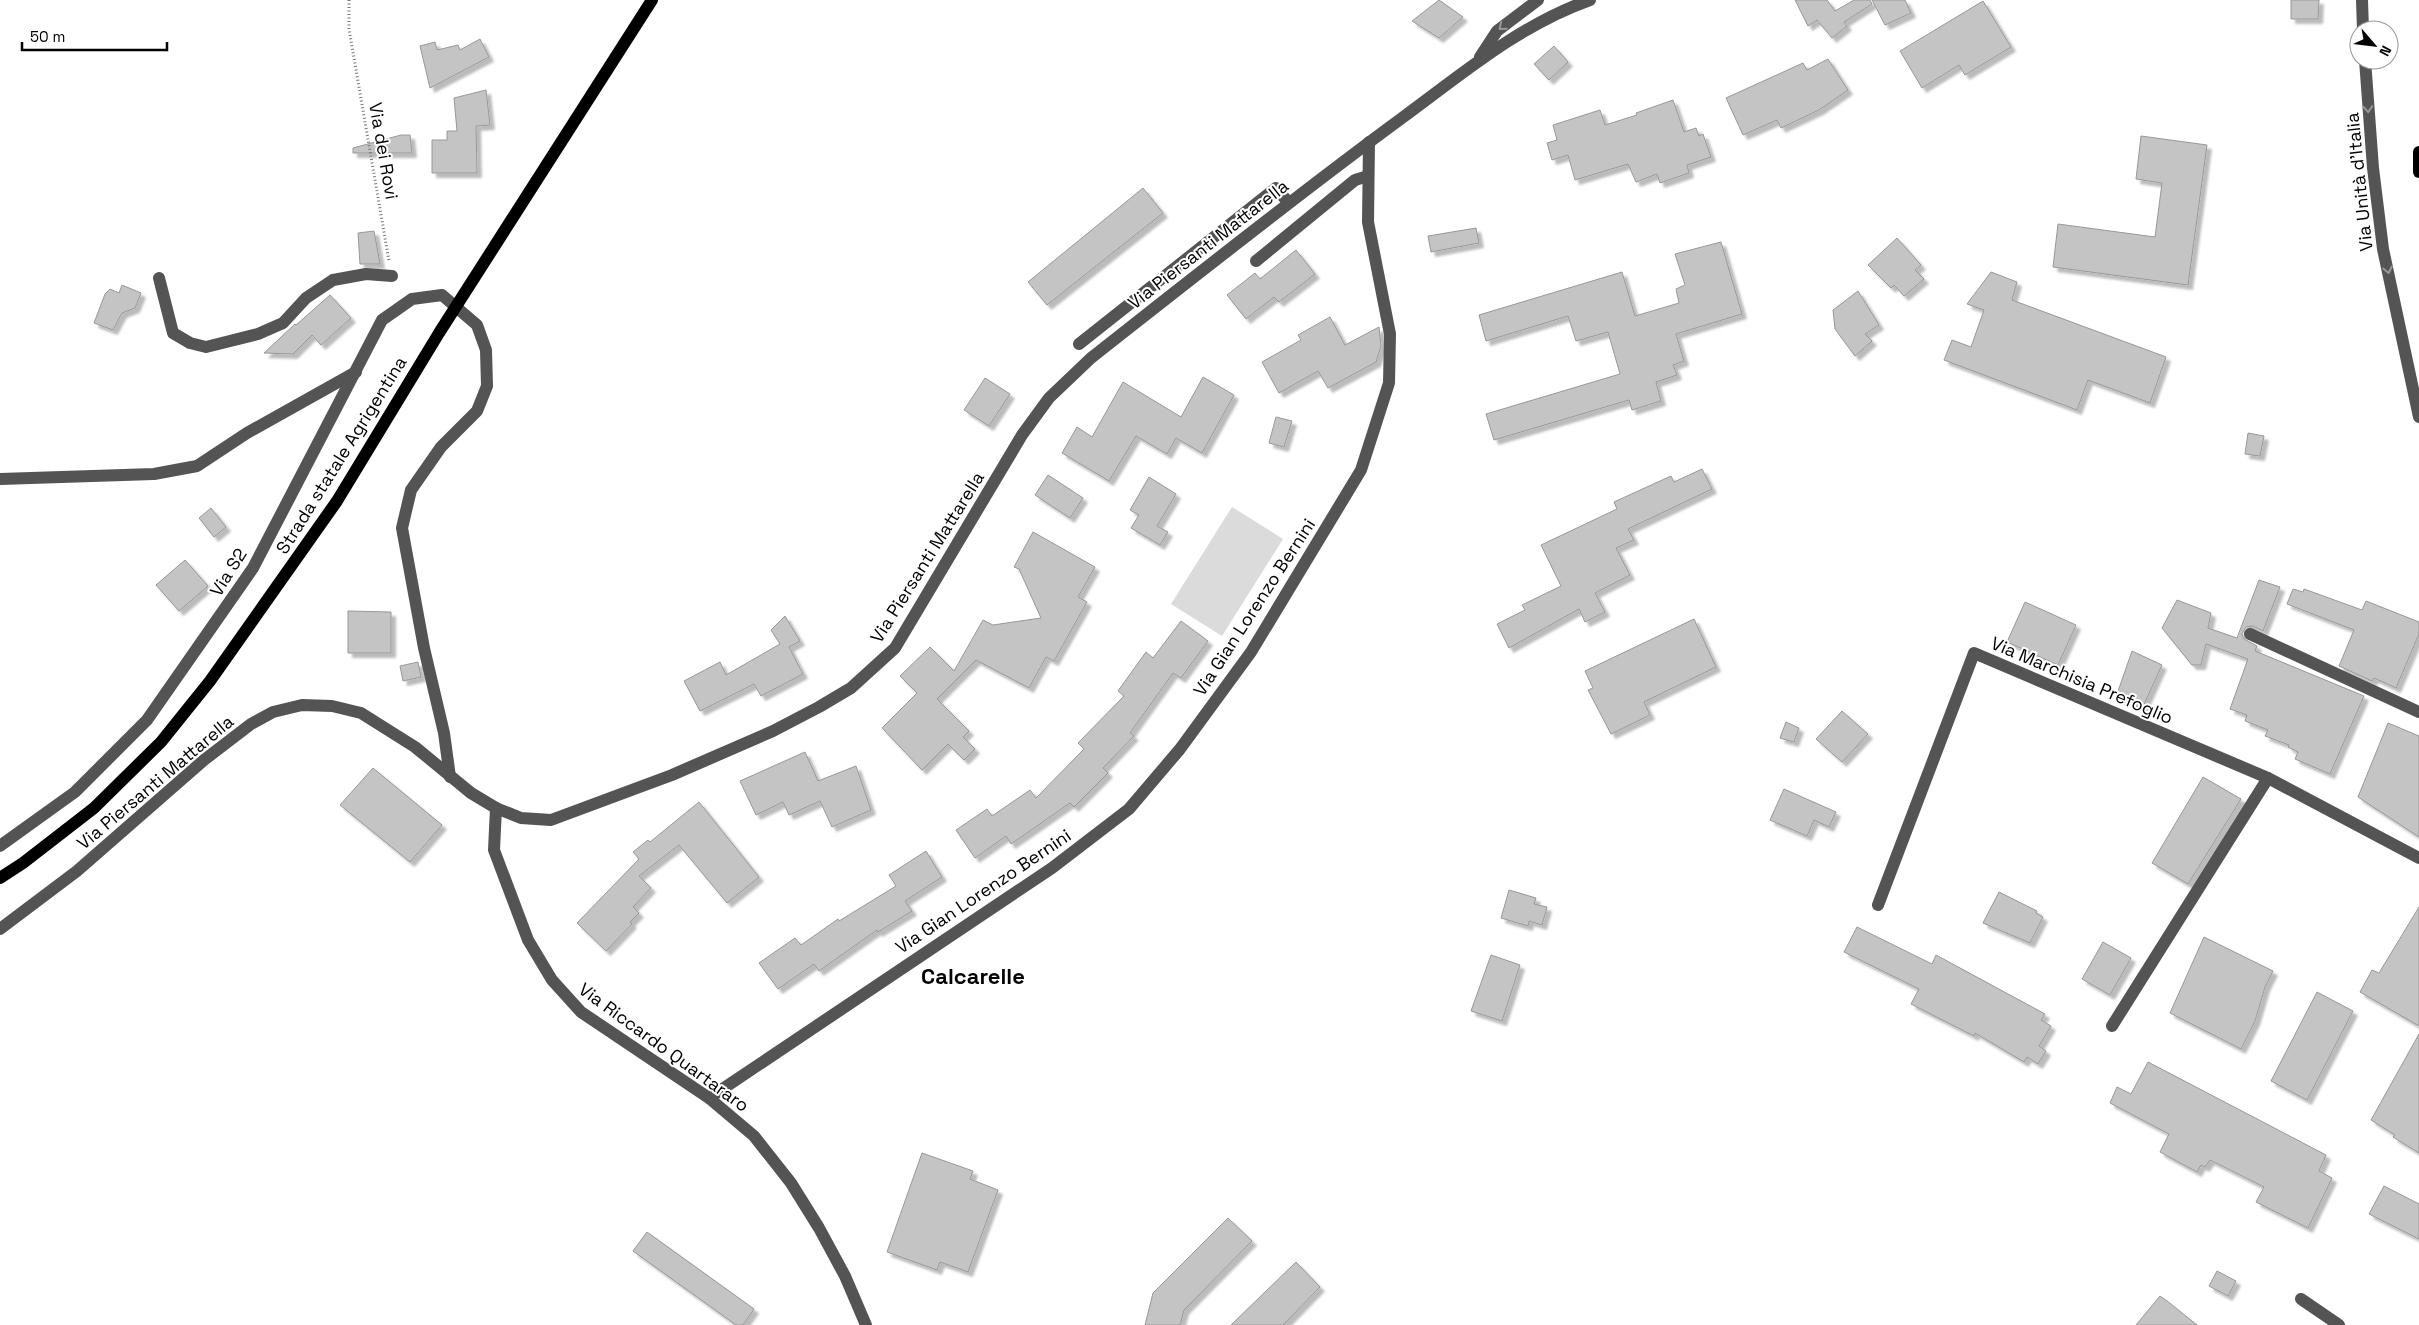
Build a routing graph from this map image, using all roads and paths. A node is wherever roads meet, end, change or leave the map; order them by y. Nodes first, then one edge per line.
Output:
1 (349, 0) edge
2 (652, 0) edge
3 (1538, 0) edge
4 (1590, 0) edge
5 (2364, 0) edge
6 (2362, 20) edge
7 (1475, 64) junction
8 (2366, 70) edge
9 (1369, 142) junction
10 (2419, 152) edge
11 (2419, 172) edge
12 (1368, 176) junction
13 (1288, 202) junction
14 (1189, 257) junction
15 (1256, 260) dead end
16 (1200, 272) junction
17 (392, 276) joint
18 (159, 278) dead end
19 (1079, 344) dead end
20 (356, 372) junction
21 (2419, 417) edge
22 (0, 480) edge
23 (2250, 634) dead end
24 (2419, 712) edge
25 (450, 777) junction
26 (2268, 778) junction
27 (496, 808) junction
28 (0, 846) edge
29 (2419, 858) edge
30 (0, 878) edge
31 (1878, 905) dead end
32 (0, 929) edge
33 (2112, 1026) dead end
34 (709, 1098) junction
35 (2301, 1298) dead end
36 (866, 1325) edge
37 (2339, 1325) edge

1 - 17 path, Via dei Rovi
2 - 30 main road, Strada statale Agrigentina
3 -> 7 street
4 - 7 street, Via Piersanti Mattarella
5 - 6 street
7 - 9 street, Via Piersanti Mattarella
8 -> 21 street, Via Unità d'Italia
9 - 12 street, Via Gian Lorenzo Bernini
9 - 13 street, Via Piersanti Mattarella
10 - 11 main road
12 - 15 street
12 - 34 street, Via Gian Lorenzo Bernini
13 - 14 street
13 - 16 street, Via Piersanti Mattarella
14 - 16 street
14 - 19 street
16 - 27 street, Via Piersanti Mattarella
17 - 18 street
20 - 22 street
20 - 25 street, Via S2
20 - 28 street, Via S2
23 - 24 street
25 - 27 street, Via Piersanti Mattarella
25 - 32 street, Via Piersanti Mattarella
26 - 29 street, Via Marchisia Prefoglio
26 - 31 street, Via Marchisia Prefoglio
26 - 33 street
27 - 34 street, Via Riccardo Quartararo
34 - 36 street, Via Riccardo Quartararo
35 - 37 street

